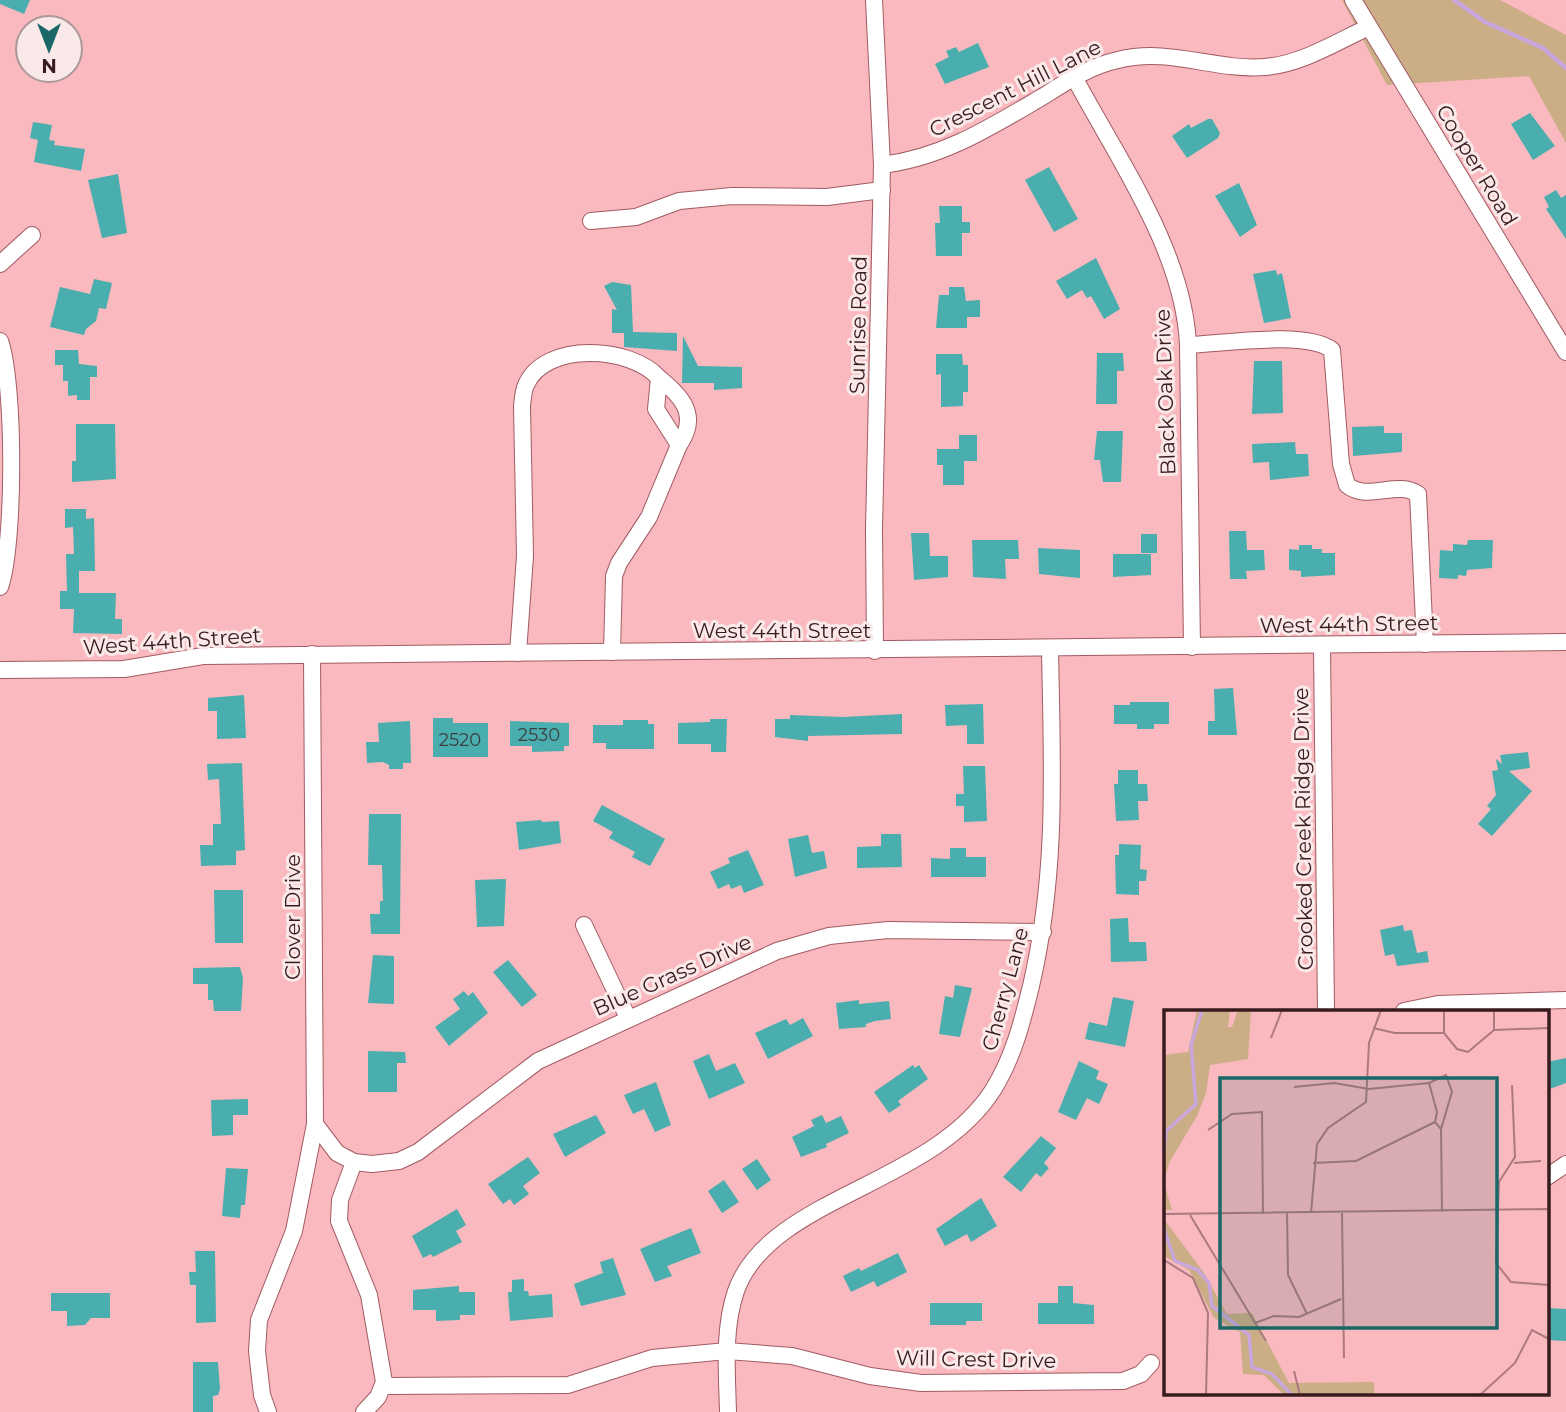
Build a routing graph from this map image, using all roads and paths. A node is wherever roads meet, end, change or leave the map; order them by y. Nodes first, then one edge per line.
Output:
1 (874, 0) edge
2 (1353, 0) edge
3 (1368, 27) junction
4 (1074, 77) junction
5 (882, 165) junction
6 (881, 190) junction
7 (591, 221) dead end
8 (32, 235) dead end
9 (0, 264) edge
10 (0, 341) edge
11 (1188, 345) junction
12 (1566, 352) edge
13 (659, 378) junction
14 (679, 445) junction
15 (0, 587) edge
16 (1566, 642) edge
17 (1425, 644) junction
18 (1322, 646) junction
19 (1192, 647) junction
20 (1050, 649) junction
21 (875, 651) junction
22 (612, 652) junction
23 (518, 653) junction
24 (312, 654) junction
25 (0, 670) edge
26 (584, 925) dead end
27 (1043, 932) junction
28 (1566, 1000) edge
29 (1330, 1010) edge
30 (1409, 1010) edge
31 (628, 1018) junction
32 (315, 1124) junction
33 (354, 1162) junction
34 (1566, 1164) edge
35 (1548, 1176) edge
36 (727, 1351) junction
37 (1151, 1363) dead end
38 (383, 1386) junction
39 (268, 1412) edge
40 (364, 1412) edge
41 (728, 1412) edge

1 - 5 street, Sunrise Road
2 - 3 street, Cooper Road
3 - 4 street, Crescent Hill Lane
3 - 12 street, Cooper Road
4 - 5 street, Crescent Hill Lane
4 - 11 street, Black Oak Drive
5 - 6 street, Sunrise Road
6 - 7 street
6 - 21 street, Sunrise Road
8 - 9 street
10 - 15 street
11 - 17 street
11 - 19 street, Black Oak Drive
13 - 14 street
13 - 14 street
13 - 23 street
14 - 22 street
16 - 17 street, West 44th Street
17 - 18 street, West 44th Street
18 - 19 street, West 44th Street
18 - 29 street, Crooked Creek Ridge Drive
19 - 20 street, West 44th Street
20 - 21 street, West 44th Street
20 - 27 street, Cherry Lane
21 - 22 street, West 44th Street
22 - 23 street, West 44th Street
23 - 24 street, West 44th Street
24 - 25 street, West 44th Street
24 - 32 street, Clover Drive
26 - 31 street
27 - 31 street, Blue Grass Drive
27 - 36 street, Cherry Lane
28 - 30 street
31 - 33 street, Blue Grass Drive
32 - 33 street
32 - 39 street, Clover Drive
33 - 38 street
34 - 35 street
36 - 37 street, Will Crest Drive
36 - 38 street, Will Crest Drive
36 - 41 street, Cherry Lane
38 - 40 street

